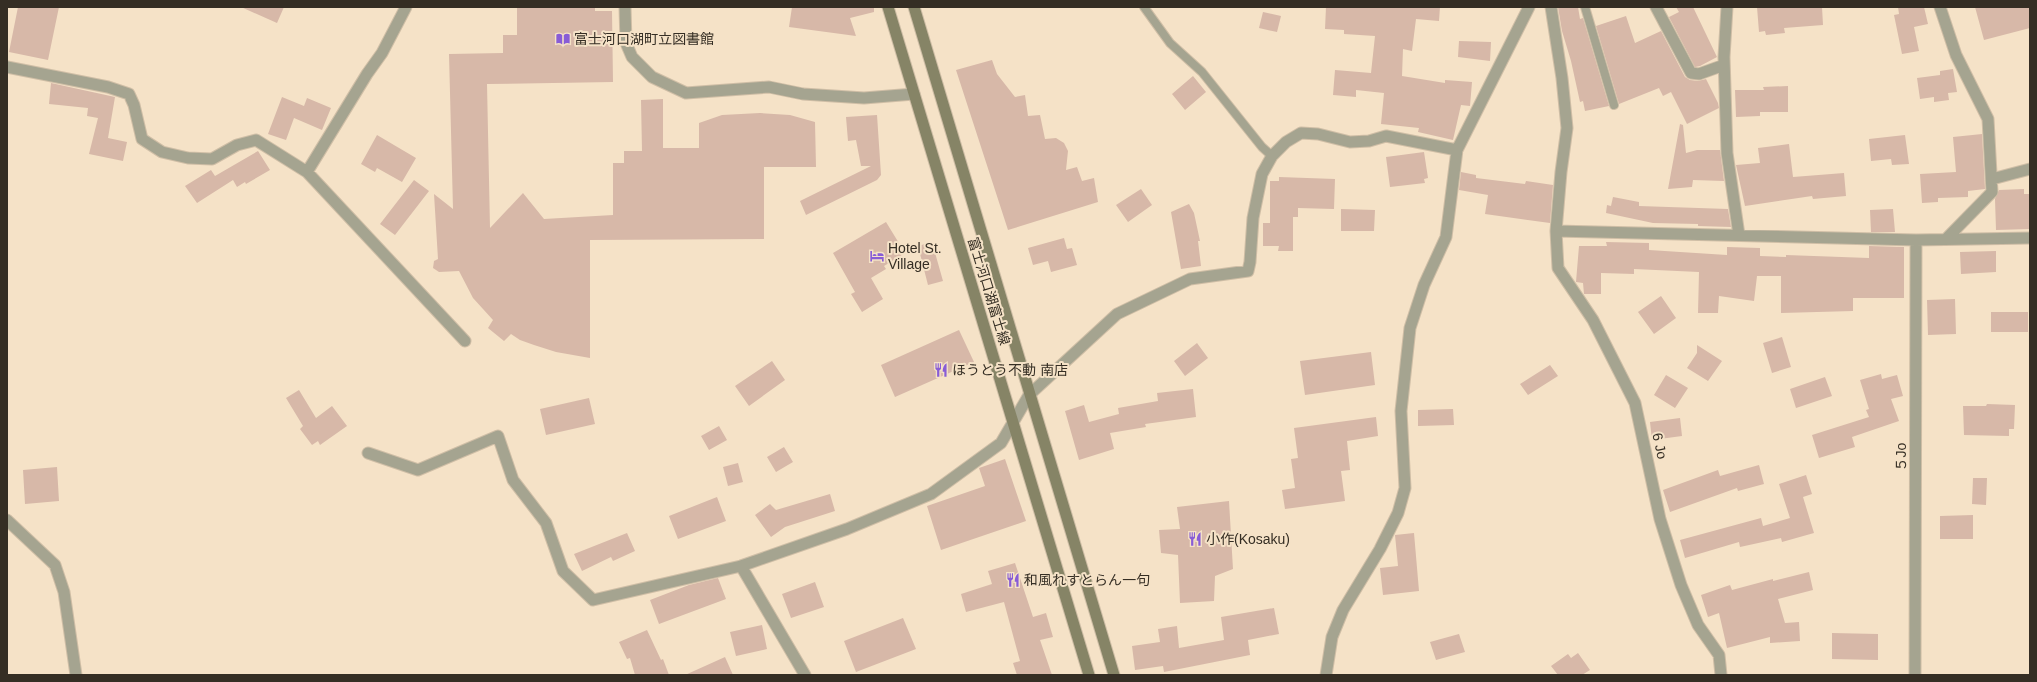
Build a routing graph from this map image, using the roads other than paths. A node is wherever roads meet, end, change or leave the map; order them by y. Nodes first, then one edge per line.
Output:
1 (406, 7) edge
2 (625, 7) edge
3 (888, 7) edge
4 (914, 7) edge
5 (1144, 7) edge
6 (1529, 7) edge
7 (1551, 7) edge
8 (1586, 7) edge
9 (1656, 7) edge
10 (1727, 7) edge
11 (1940, 7) edge
12 (1724, 65) junction
13 (7, 67) edge
14 (914, 94) junction
15 (1614, 105) dead end
16 (1457, 150) junction
17 (1272, 156) junction
18 (2030, 169) edge
19 (308, 172) junction
20 (1992, 179) junction
21 (1556, 231) junction
22 (1739, 235) junction
23 (2030, 238) edge
24 (1946, 239) junction
25 (1916, 240) junction
26 (465, 341) dead end
27 (1029, 395) junction
28 (1013, 420) junction
29 (368, 453) dead end
30 (7, 520) edge
31 (741, 566) junction
32 (76, 675) edge
33 (804, 675) edge
34 (1090, 675) edge
35 (1114, 675) edge
36 (1326, 675) edge
37 (1721, 675) edge
38 (1915, 675) edge

1 - 19 street
2 - 14 street
3 - 14 main road, 富士河口湖富士線
4 - 27 main road, 富士河口湖富士線
5 - 17 lane
6 - 16 street
7 - 21 street, 6 Jo
8 - 15 lane
9 - 12 street
10 - 12 street
11 - 20 street
12 - 22 street
13 - 19 street
14 - 28 main road, 富士河口湖富士線
16 - 17 street
16 - 36 street
17 - 27 street
18 - 20 street
19 - 26 street
20 - 24 street
21 - 22 street
21 - 37 street, 6 Jo
22 - 25 street
23 - 24 street
24 - 25 street
25 - 38 street, ５Jo
27 - 28 street
27 - 35 main road, 富士河口湖富士線
28 - 31 street
28 - 34 main road, 富士河口湖富士線
29 - 31 street
30 - 32 street
31 - 33 street

